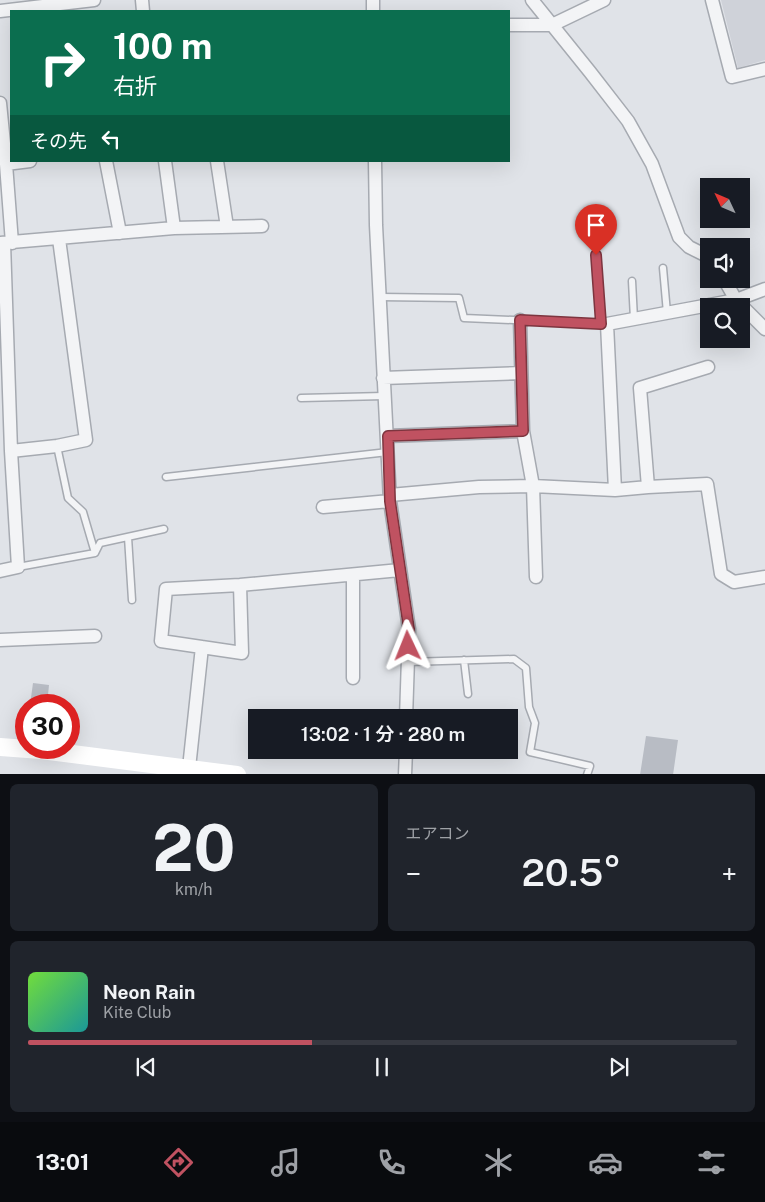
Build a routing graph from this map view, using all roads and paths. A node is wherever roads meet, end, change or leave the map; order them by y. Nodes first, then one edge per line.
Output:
1 (532, 0) edge
2 (604, 0) edge
3 (712, 0) edge
4 (86, 3) edge
5 (11, 10) edge
6 (510, 25) edge
7 (552, 26) junction
8 (765, 69) edge
9 (0, 103) edge
10 (22, 162) edge
11 (106, 162) edge
12 (164, 162) edge
13 (217, 162) edge
14 (375, 162) edge
15 (6, 164) junction
16 (262, 226) dead end
17 (227, 227) junction
18 (174, 228) junction
19 (120, 233) junction
20 (60, 238) junction
21 (5, 243) edge
22 (700, 252) edge
23 (596, 255) dead end
24 (663, 268) dead end
25 (632, 280) dead end
26 (765, 289) edge
27 (380, 297) junction
28 (741, 298) edge
29 (700, 307) edge
30 (667, 313) junction
31 (750, 314) edge
32 (634, 319) junction
33 (520, 320) junction
34 (604, 324) junction
35 (765, 329) edge
36 (708, 367) dead end
37 (521, 373) junction
38 (5, 375) edge
39 (383, 378) junction
40 (384, 396) junction
41 (301, 398) dead end
42 (523, 431) junction
43 (388, 436) junction
44 (57, 446) junction
45 (11, 451) junction
46 (388, 452) junction
47 (166, 477) dead end
48 (533, 486) junction
49 (648, 487) junction
50 (615, 490) junction
51 (390, 498) junction
52 (323, 506) dead end
53 (164, 529) dead end
54 (128, 537) junction
55 (95, 553) junction
56 (18, 567) junction
57 (400, 570) junction
58 (0, 571) edge
59 (353, 575) junction
60 (536, 577) dead end
61 (765, 577) edge
62 (240, 585) junction
63 (132, 600) dead end
64 (95, 636) dead end
65 (0, 640) edge
66 (202, 647) junction
67 (464, 660) junction
68 (408, 662) junction
69 (353, 678) dead end
70 (468, 694) dead end
71 (406, 709) edge
72 (0, 748) edge
73 (406, 759) edge
74 (188, 768) junction
75 (237, 774) edge
76 (405, 774) edge
77 (588, 774) edge

1 - 7 street
2 - 7 street
3 - 8 street
4 - 5 street
6 - 7 street
7 - 22 street
9 - 15 street
10 - 15 street
11 - 19 street
12 - 18 street
13 - 17 street
14 - 27 street
15 - 21 street
16 - 17 street
17 - 18 street
18 - 19 street
19 - 20 street
20 - 21 street
20 - 44 street
21 - 38 street
23 - 34 lane
24 - 30 lane
25 - 32 lane
26 - 28 street
27 - 33 lane
27 - 39 street
29 - 30 street
30 - 32 street
31 - 35 street
32 - 34 street
33 - 34 lane
33 - 37 street
34 - 50 street
36 - 49 street
37 - 39 street
37 - 42 street
38 - 45 street
39 - 40 street
40 - 41 lane
40 - 43 street
42 - 43 street
42 - 48 street
43 - 46 street
44 - 45 street
44 - 55 lane
45 - 56 street
46 - 47 lane
46 - 51 street
48 - 50 street
48 - 51 street
48 - 60 street
49 - 50 street
49 - 61 street
51 - 52 street
51 - 57 street
53 - 54 lane
54 - 55 lane
54 - 63 lane
55 - 56 lane
56 - 58 street
57 - 59 street
57 - 68 street
59 - 62 street
59 - 69 street
62 - 66 street
62 - 66 street
64 - 65 street
66 - 74 street
67 - 68 lane
67 - 70 lane
67 - 77 lane
68 - 71 street
72 - 74 main road
73 - 76 street
74 - 75 main road

